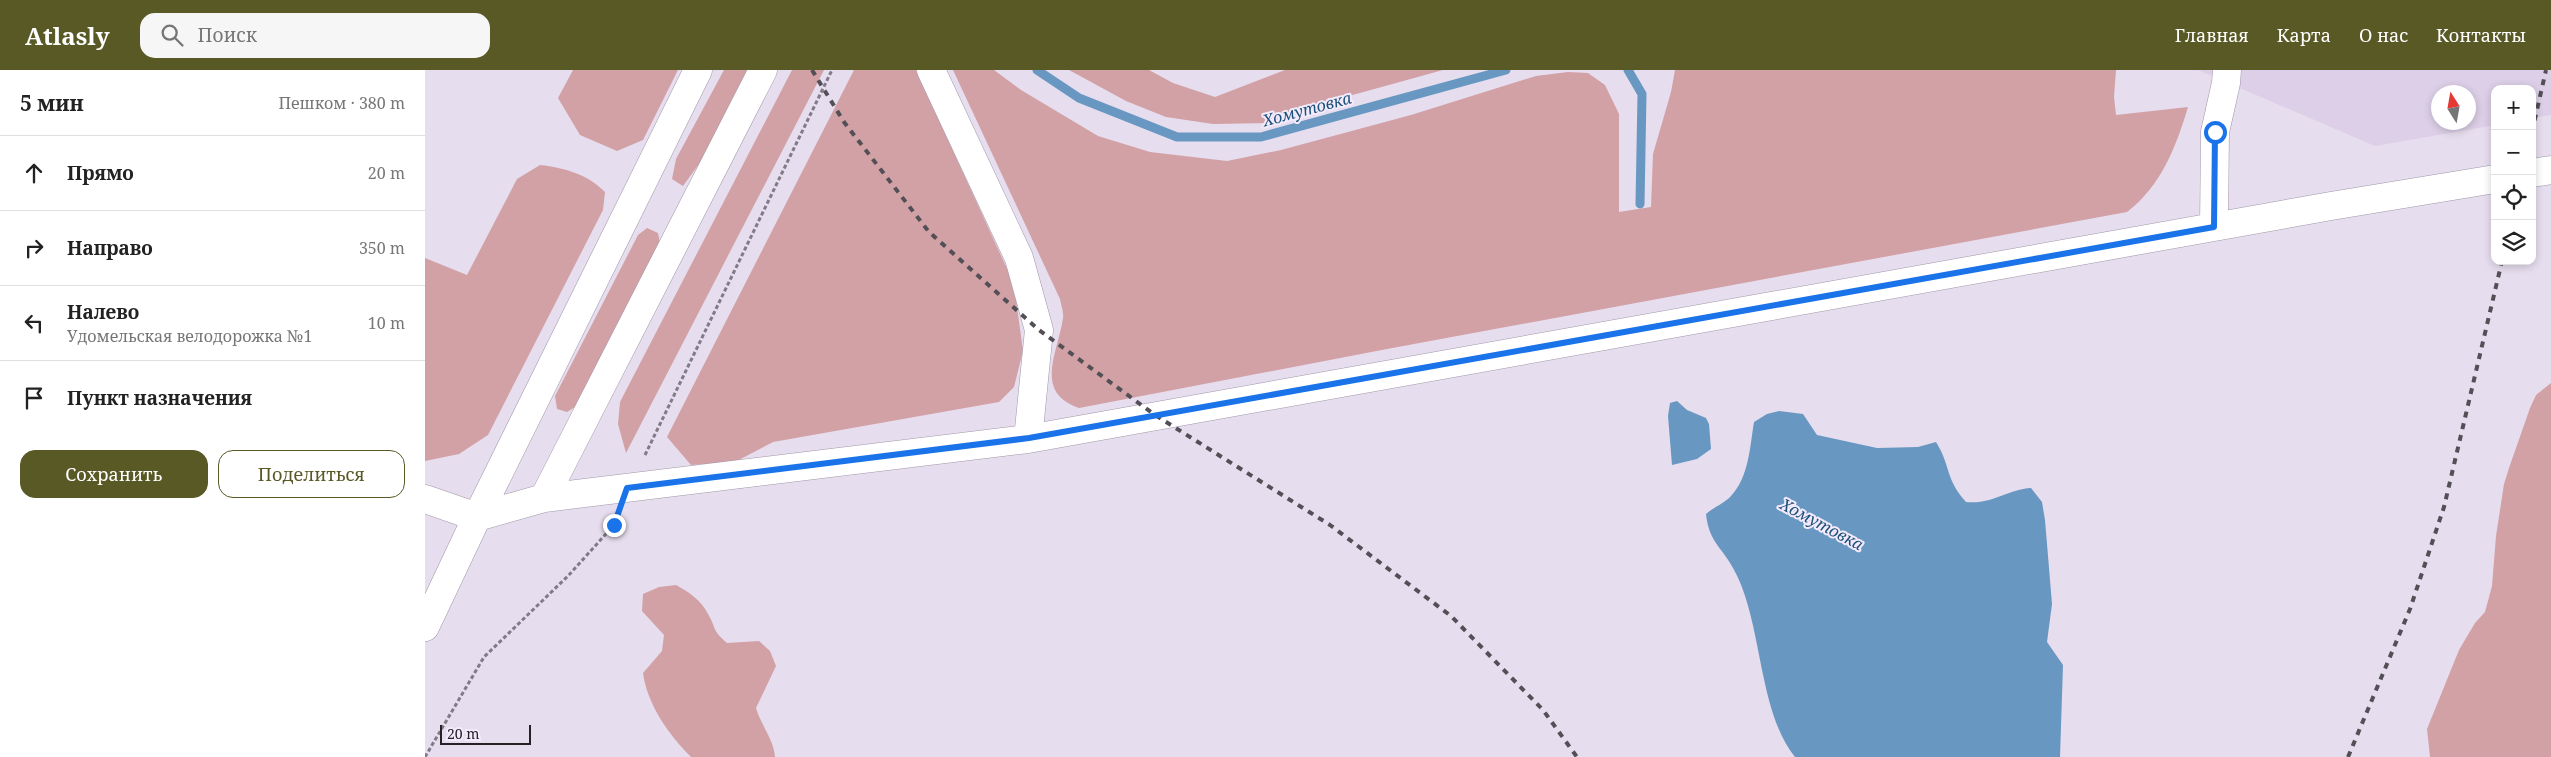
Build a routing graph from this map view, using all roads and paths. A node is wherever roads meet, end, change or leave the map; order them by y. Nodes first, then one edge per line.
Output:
1 (698, 70) edge
2 (763, 70) edge
3 (832, 70) edge
4 (931, 70) edge
5 (2227, 70) edge
6 (2551, 170) edge
7 (2536, 172) edge
8 (2491, 180) edge
9 (2214, 227) junction
10 (1029, 438) junction
11 (627, 488) junction
12 (425, 498) edge
13 (544, 498) junction
14 (477, 517) junction
15 (425, 627) edge
16 (425, 757) edge

1 - 14 street
2 - 13 street
3 - 11 path
4 - 10 street
5 - 9 street
6 - 7 street
8 - 9 street
9 - 10 street
10 - 11 street
11 - 13 street
11 - 16 path
12 - 14 street
13 - 14 street
14 - 15 street

